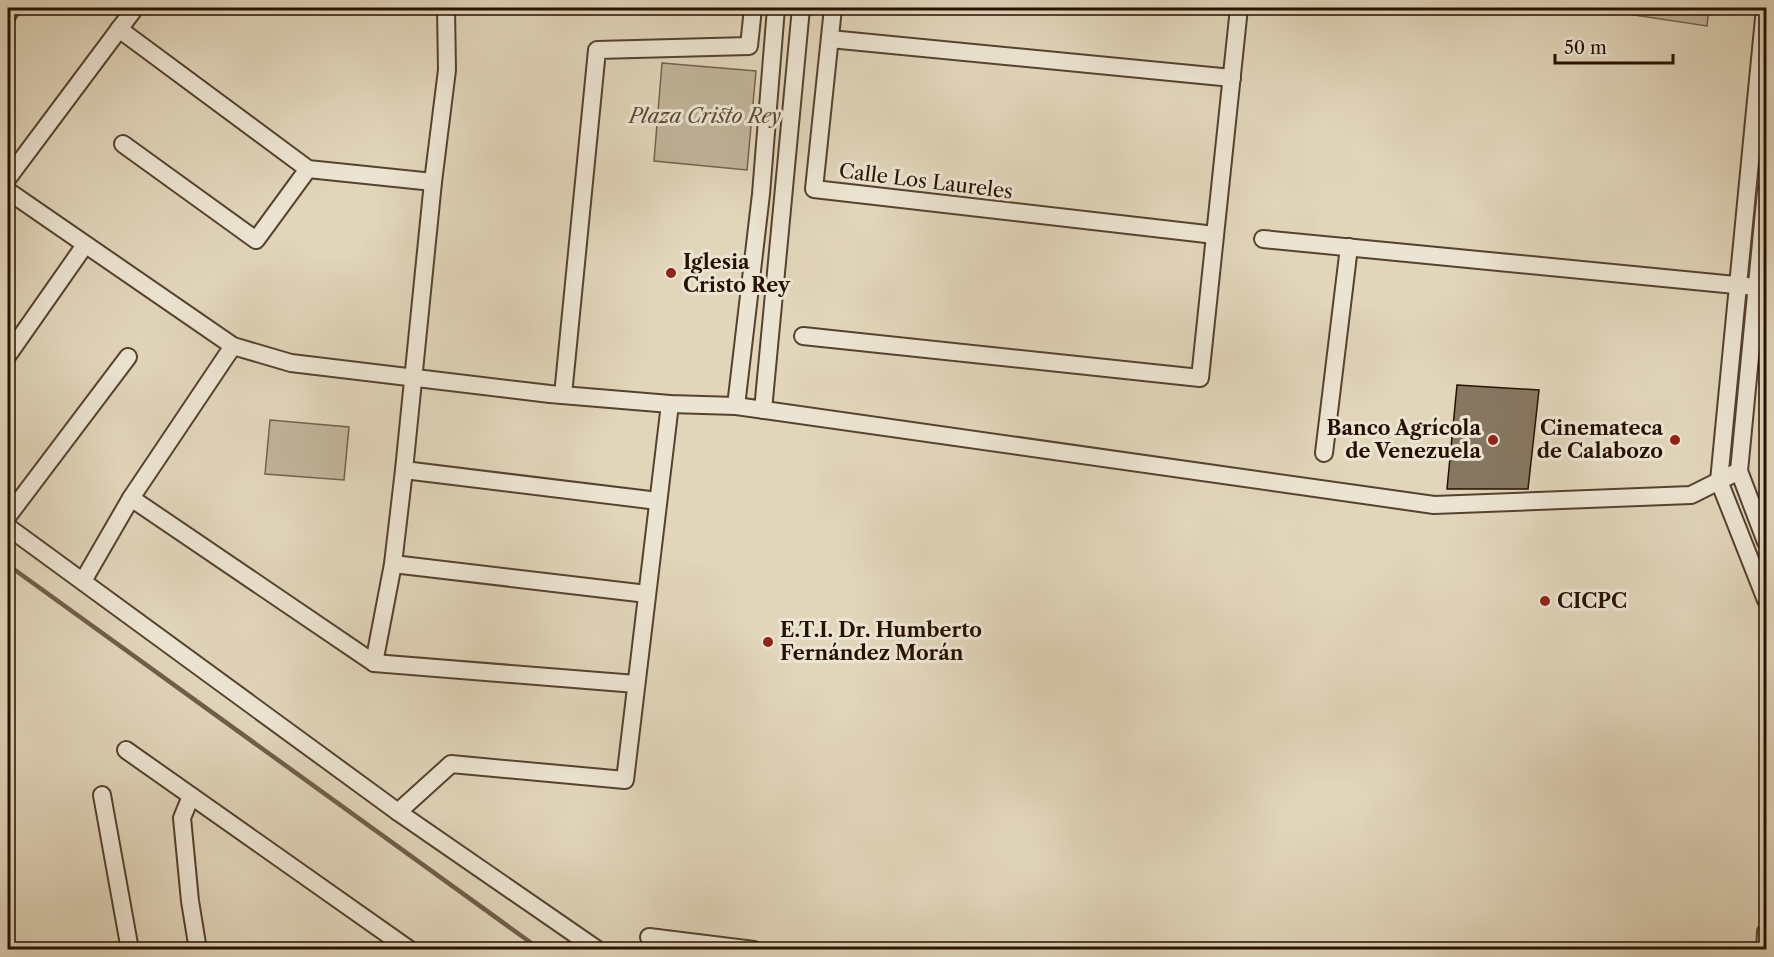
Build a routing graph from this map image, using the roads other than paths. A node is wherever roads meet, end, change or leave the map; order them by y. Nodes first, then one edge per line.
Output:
1 (12, 8) edge
2 (135, 8) edge
3 (446, 8) edge
4 (753, 8) edge
5 (776, 8) edge
6 (801, 8) edge
7 (833, 8) edge
8 (1239, 8) edge
9 (1765, 8) edge
10 (8, 14) edge
11 (119, 29) junction
12 (830, 39) junction
13 (1232, 78) junction
14 (123, 144) dead end
15 (308, 169) junction
16 (8, 178) edge
17 (433, 182) junction
18 (8, 191) edge
19 (1767, 191) edge
20 (1215, 236) junction
21 (1263, 239) dead end
22 (85, 245) junction
23 (1349, 247) junction
24 (1738, 285) junction
25 (1756, 287) junction
26 (1761, 318) edge
27 (802, 336) dead end
28 (233, 346) junction
29 (8, 355) edge
30 (128, 357) dead end
31 (414, 378) junction
32 (563, 395) junction
33 (670, 404) junction
34 (736, 406) junction
35 (763, 410) junction
36 (1324, 453) dead end
37 (404, 470) junction
38 (1739, 471) junction
39 (1719, 481) junction
40 (131, 498) junction
41 (658, 501) junction
42 (8, 516) edge
43 (8, 527) edge
44 (1767, 542) edge
45 (393, 564) junction
46 (83, 581) junction
47 (647, 594) junction
48 (1767, 600) edge
49 (374, 663) junction
50 (636, 684) junction
51 (126, 750) dead end
52 (102, 795) dead end
53 (191, 795) junction
54 (398, 812) junction
55 (1767, 932) edge
56 (649, 937) dead end
57 (130, 950) edge
58 (198, 950) edge
59 (411, 950) edge
60 (598, 950) edge
61 (754, 950) edge
62 (1765, 950) edge

1 - 10 street
2 - 11 street
3 - 17 street
4 - 32 street
5 - 34 street
6 - 35 street
7 - 12 street, Calle Los Laureles
8 - 13 street
9 - 24 street
11 - 15 street
11 - 16 street
12 - 13 street
12 - 20 street, Calle Los Laureles
13 - 20 street
14 - 15 street
15 - 17 street
17 - 31 street
18 - 22 street
19 - 25 street
20 - 27 street
21 - 23 street
22 - 28 street
22 - 29 street
23 - 24 street
23 - 36 street
24 - 25 street
24 - 39 street
25 - 26 street
26 - 38 street
28 - 31 street
28 - 40 street
30 - 42 street
31 - 32 street
31 - 37 street
32 - 33 street
33 - 34 street
33 - 41 street
34 - 35 street
35 - 39 street
37 - 41 street
37 - 45 street
38 - 39 street
38 - 44 street
39 - 48 street
40 - 46 street
40 - 49 street
41 - 47 street
43 - 46 street
45 - 47 street
45 - 49 street
46 - 54 street
47 - 50 street
49 - 50 street
50 - 54 street
51 - 53 street
52 - 57 street
53 - 58 street
53 - 59 street
54 - 60 street
55 - 62 street
56 - 61 street

